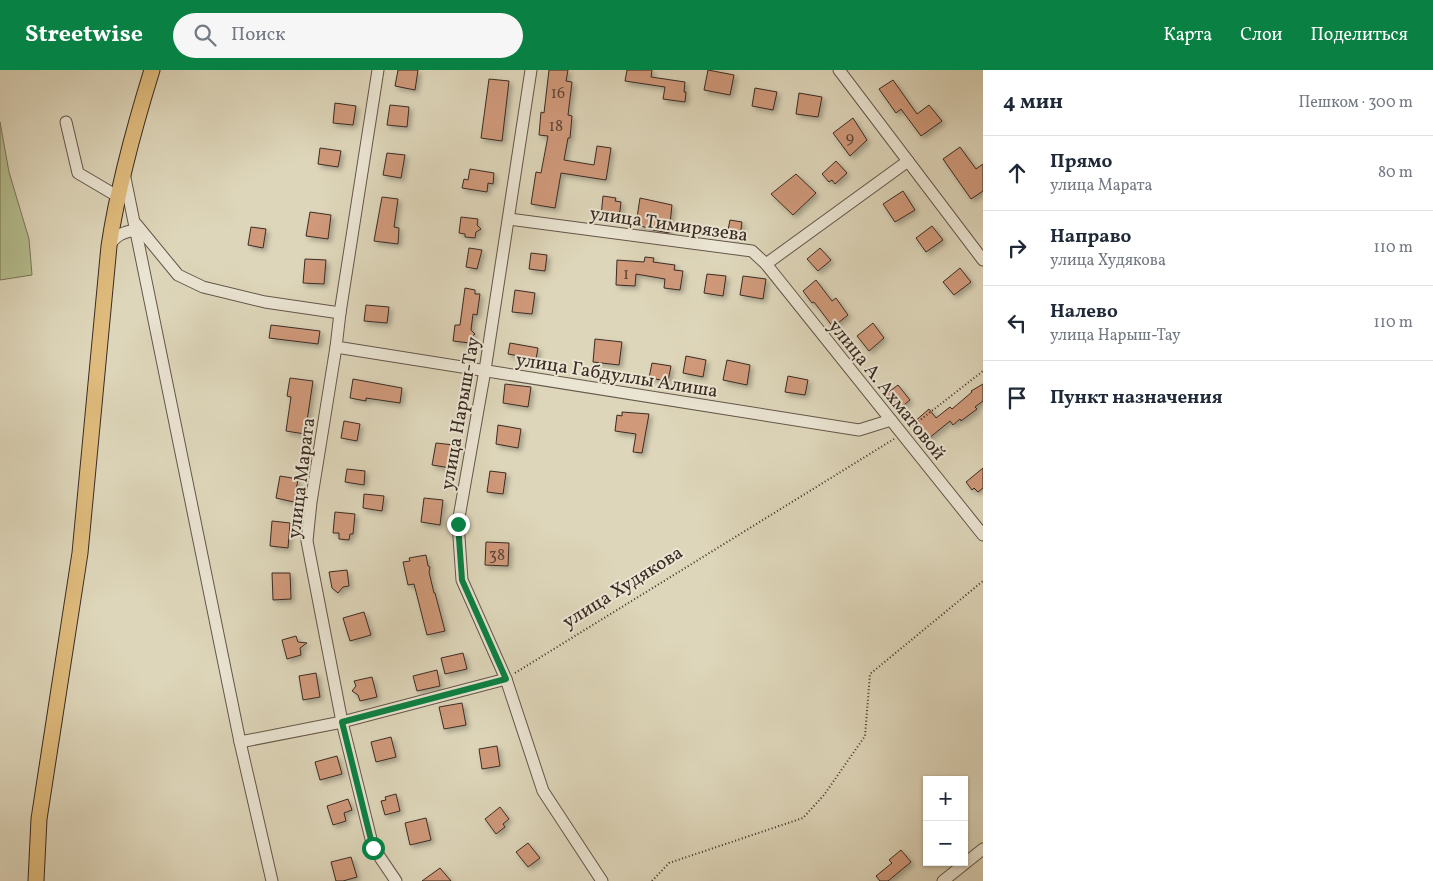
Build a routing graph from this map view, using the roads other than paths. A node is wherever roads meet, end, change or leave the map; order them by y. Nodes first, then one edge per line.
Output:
1 (152, 70) edge
2 (378, 70) edge
3 (531, 70) edge
4 (839, 70) edge
5 (66, 122) dead end
6 (908, 162) junction
7 (124, 169) junction
8 (118, 196) junction
9 (509, 219) junction
10 (135, 226) junction
11 (109, 246) junction
12 (983, 260) edge
13 (766, 264) junction
14 (340, 313) junction
15 (336, 347) junction
16 (485, 370) junction
17 (891, 420) junction
18 (983, 536) edge
19 (506, 679) junction
20 (342, 722) junction
21 (240, 742) junction
22 (983, 849) edge
23 (36, 881) edge
24 (272, 881) edge
25 (396, 881) edge
26 (602, 881) edge
27 (943, 881) edge

1 - 7 main road
2 - 14 street, улица Марата
3 - 9 street, улица Нарыш-Тау
4 - 6 street
5 - 8 street
6 - 12 street
6 - 13 street, улица Тимирязева
7 - 8 main road
7 - 10 street
8 - 11 main road
9 - 13 street, улица Тимирязева
9 - 16 street, улица Нарыш-Тау
10 - 11 street
10 - 14 street
10 - 21 street
11 - 23 main road
13 - 17 street, улица А. Ахматовой
14 - 15 street, улица Марата
15 - 16 street, улица Габдуллы Алиша
15 - 20 street, улица Марата
16 - 17 street, улица Габдуллы Алиша
16 - 19 street, улица Нарыш-Тау
17 - 18 street, улица А. Ахматовой
19 - 20 street
19 - 26 street, улица Нарыш-Тау
20 - 21 street
20 - 25 street, улица Марата
21 - 24 street
22 - 27 street

